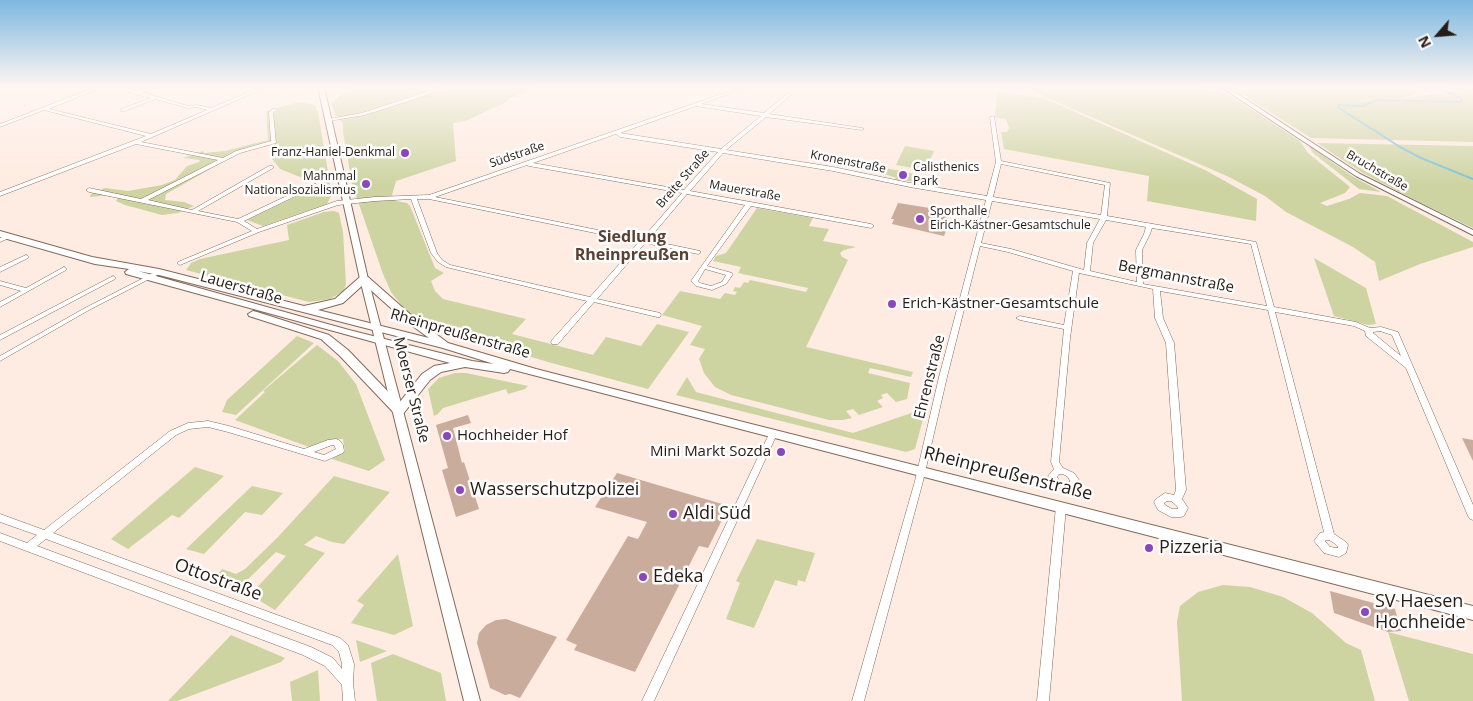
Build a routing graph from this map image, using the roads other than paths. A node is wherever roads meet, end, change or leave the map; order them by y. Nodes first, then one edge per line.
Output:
1 (17, 120) edge
2 (87, 120) edge
3 (189, 120) edge
4 (272, 120) edge
5 (329, 120) edge
6 (652, 120) edge
7 (759, 120) edge
8 (797, 120) edge
9 (992, 120) edge
10 (1274, 120) edge
11 (0, 126) edge
12 (862, 129) dead end
13 (616, 132) junction
14 (151, 136) junction
15 (136, 142) junction
16 (722, 151) junction
17 (222, 159) junction
18 (999, 162) junction
19 (526, 164) junction
20 (271, 167) dead end
21 (314, 185) dead end
22 (89, 190) dead end
23 (687, 192) junction
24 (0, 194) edge
25 (413, 197) junction
26 (430, 197) junction
27 (989, 198) junction
28 (142, 201) junction
29 (348, 201) junction
30 (750, 204) junction
31 (192, 212) junction
32 (1104, 218) junction
33 (239, 221) junction
34 (871, 226) dead end
35 (1148, 226) junction
36 (257, 231) junction
37 (1473, 232) edge
38 (2, 237) edge
39 (644, 241) junction
40 (979, 244) junction
41 (698, 252) dead end
42 (26, 257) dead end
43 (92, 260) junction
44 (180, 262) dead end
45 (704, 268) junction
46 (64, 269) dead end
47 (0, 270) edge
48 (1076, 270) junction
49 (159, 272) junction
50 (1086, 273) junction
51 (147, 277) junction
52 (113, 278) dead end
53 (364, 279) junction
54 (0, 283) edge
55 (1140, 285) junction
56 (182, 287) junction
57 (1156, 288) junction
58 (26, 290) junction
59 (592, 300) junction
60 (0, 304) edge
61 (284, 305) junction
62 (1272, 309) junction
63 (657, 315) dead end
64 (1020, 318) dead end
65 (378, 328) junction
66 (1067, 328) junction
67 (1369, 330) junction
68 (0, 338) edge
69 (381, 342) junction
70 (555, 342) dead end
71 (446, 346) junction
72 (0, 359) edge
73 (472, 365) junction
74 (1408, 366) junction
75 (533, 372) junction
76 (399, 411) junction
77 (773, 434) junction
78 (304, 452) dead end
79 (922, 471) junction
80 (1060, 471) dead end
81 (1177, 500) dead end
82 (1061, 507) junction
83 (1473, 516) edge
84 (0, 518) edge
85 (45, 535) junction
86 (1330, 536) dead end
87 (0, 537) edge
88 (29, 547) junction
89 (1473, 613) edge
90 (347, 683) junction
91 (349, 701) edge
92 (472, 701) edge
93 (648, 701) edge
94 (858, 701) edge
95 (1043, 701) edge

1 - 11 street
2 - 14 street
3 - 14 street
4 - 17 street
5 - 29 main road, Moerser Straße
6 - 13 street, Südstraße
7 - 16 street, Breite Straße
8 - 12 street
9 - 18 street, Ehrenstraße
10 - 37 street, Bruchstraße
13 - 16 street, Kronenstraße
13 - 19 street, Südstraße
14 - 15 street
15 - 17 street
15 - 24 street
16 - 23 street, Breite Straße
16 - 27 street, Kronenstraße
17 - 28 street
18 - 27 street, Ehrenstraße
18 - 32 street
19 - 23 street, Mauerstraße
19 - 26 street, Südstraße
20 - 31 street
21 - 33 street
22 - 28 street
23 - 30 street, Mauerstraße
23 - 39 street, Breite Straße
25 - 26 street, Südstraße
25 - 29 street, Südstraße
25 - 59 street
26 - 39 street
27 - 32 street, Kronenstraße
27 - 40 street, Ehrenstraße
28 - 31 street
29 - 36 street, Südstraße
29 - 53 main road, Moerser Straße
30 - 34 street, Mauerstraße
30 - 45 street
31 - 33 street
32 - 35 street, Kronenstraße
32 - 50 street
33 - 36 street
35 - 55 street
35 - 62 street, Kronenstraße
36 - 44 street, Südstraße
38 - 43 main road, Lauerstraße
39 - 41 street
39 - 59 street, Breite Straße
40 - 48 street, Bergmannstraße
40 - 79 street, Ehrenstraße
42 - 47 street
43 - 49 main road, Lauerstraße
43 - 51 main road, Lauerstraße
45 - 45 street
46 - 58 street
48 - 50 street, Bergmannstraße
48 - 66 street
49 - 51 street
49 - 61 main road, Lauerstraße
50 - 55 street, Bergmannstraße
51 - 56 main road, Lauerstraße
51 - 72 street
52 - 68 street
53 - 61 main road
53 - 65 main road, Moerser Straße
53 - 71 main road
54 - 58 street
55 - 57 street, Bergmannstraße
56 - 69 main road, Lauerstraße
56 - 76 main road
57 - 62 street, Bergmannstraße
57 - 81 street
58 - 60 street
59 - 63 street
59 - 70 street, Breite Straße
61 - 65 main road, Lauerstraße
62 - 67 street, Bergmannstraße
62 - 86 street
64 - 66 street
65 - 69 main road, Moerser Straße
65 - 71 main road, Rheinpreußenstraße
66 - 80 street
67 - 74 street
67 - 74 street, Bergmannstraße
69 - 73 main road, Rheinpreußenstraße
69 - 76 main road, Moerser Straße
71 - 75 main road, Rheinpreußenstraße
73 - 75 main road, Rheinpreußenstraße
73 - 76 main road
74 - 83 street
75 - 77 main road, Rheinpreußenstraße
76 - 92 main road, Moerser Straße
77 - 79 main road, Rheinpreußenstraße
77 - 93 street
78 - 85 street
79 - 82 main road, Rheinpreußenstraße
79 - 94 street, Ehrenstraße
82 - 89 main road, Rheinpreußenstraße
82 - 95 street
84 - 85 street, Ottostraße
85 - 88 street
85 - 90 street, Ottostraße
87 - 88 street
88 - 90 street
90 - 91 street, Ottostraße

